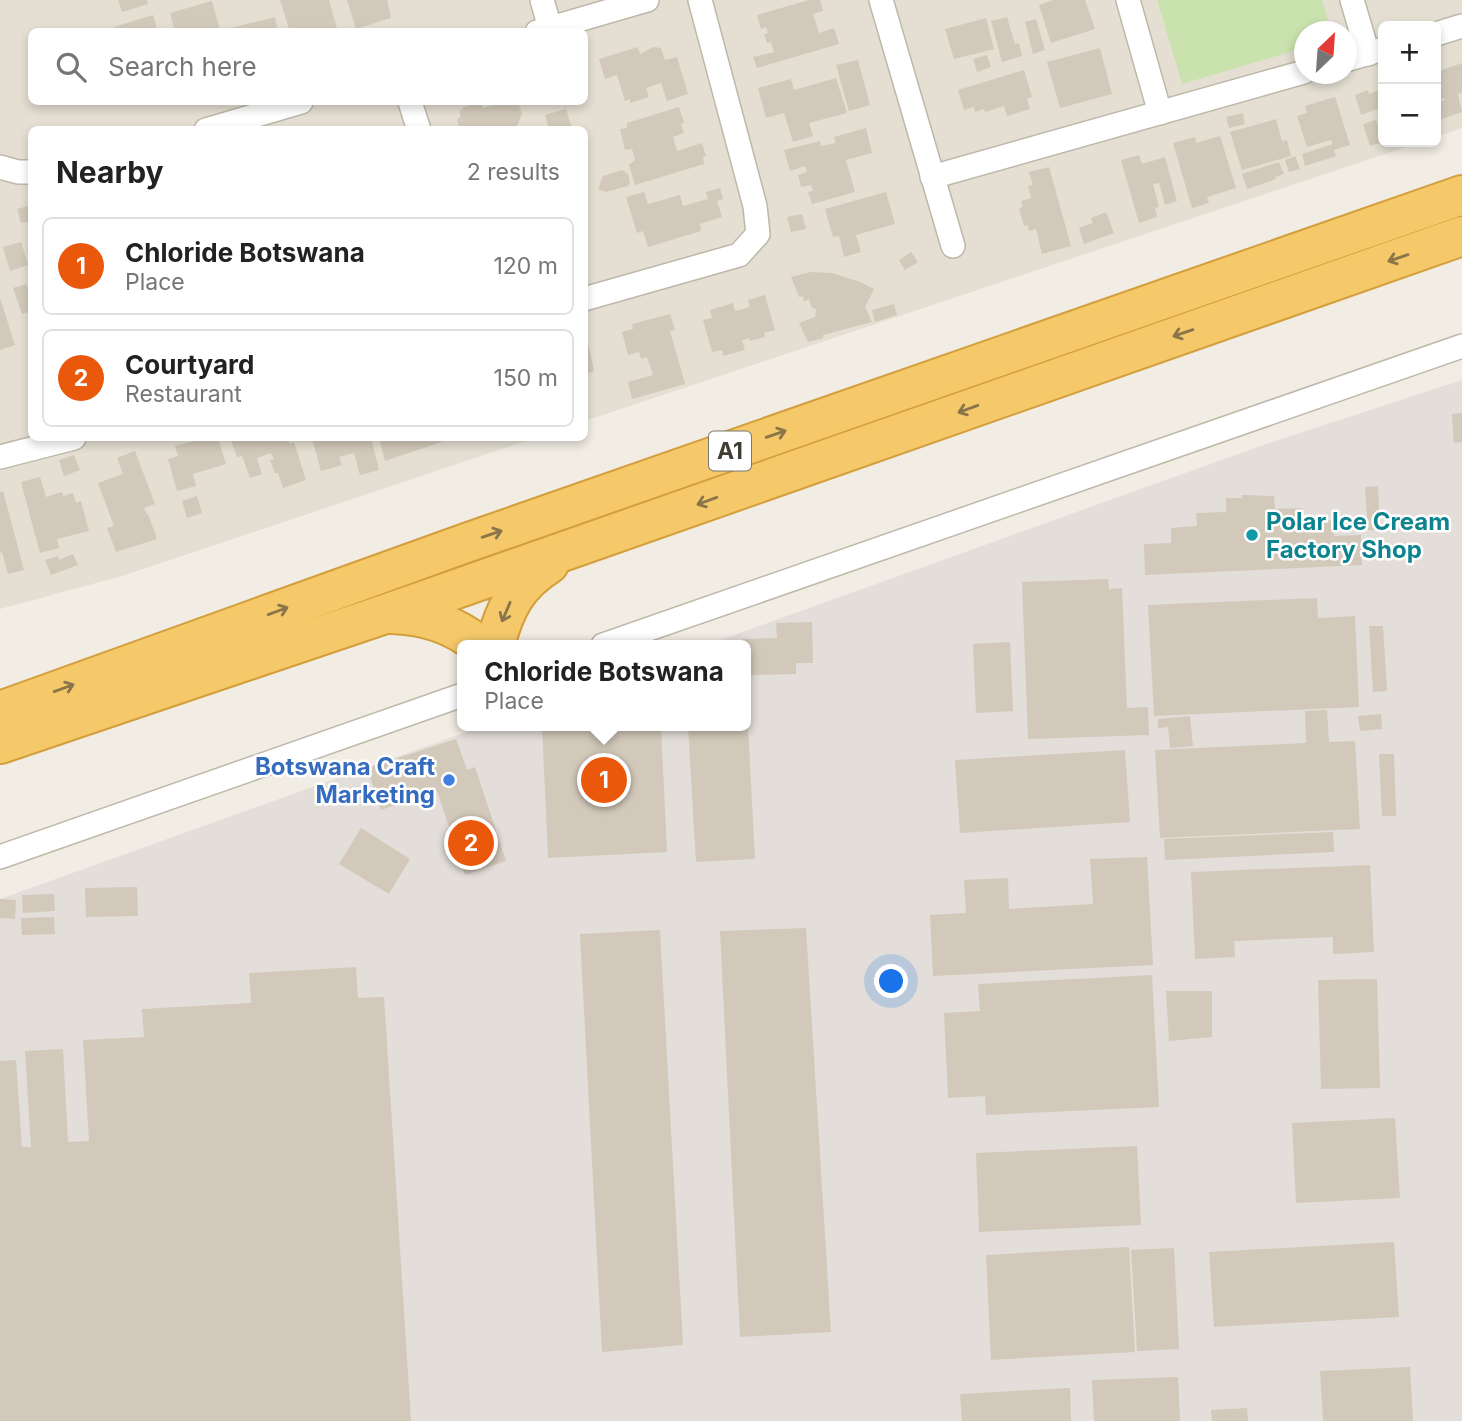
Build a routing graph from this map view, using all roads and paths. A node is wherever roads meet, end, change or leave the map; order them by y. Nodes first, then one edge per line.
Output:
1 (542, 0) edge
2 (647, 0) edge
3 (700, 0) edge
4 (881, 0) edge
5 (1128, 0) edge
6 (1352, 0) edge
7 (1462, 26) edge
8 (543, 28) edge
9 (550, 28) edge
10 (1441, 32) edge
11 (1366, 54) edge
12 (1294, 75) edge
13 (291, 105) edge
14 (411, 105) edge
15 (1160, 113) junction
16 (220, 126) edge
17 (418, 126) edge
18 (0, 167) edge
19 (28, 172) edge
20 (932, 177) junction
21 (1462, 195) edge
22 (1462, 236) edge
23 (953, 246) dead end
24 (588, 298) edge
25 (1462, 346) edge
26 (62, 441) edge
27 (0, 457) edge
28 (595, 541) junction
29 (387, 613) junction
30 (473, 640) edge
31 (496, 640) edge
32 (617, 640) edge
33 (457, 697) edge
34 (0, 711) edge
35 (0, 744) edge
36 (0, 857) edge

1 - 8 street
2 - 9 street
3 - 24 street
4 - 20 street
5 - 15 street
6 - 11 street
7 - 10 street
12 - 15 street
13 - 16 street
14 - 17 street
15 - 20 street
18 - 19 street
20 - 23 street
34 -> 21 highway, A1
22 -> 28 highway, A1
25 - 32 street
26 - 27 street
28 - 29 highway, A1
28 -> 31 highway
29 - 30 highway
29 - 35 highway, A1
33 - 36 street

